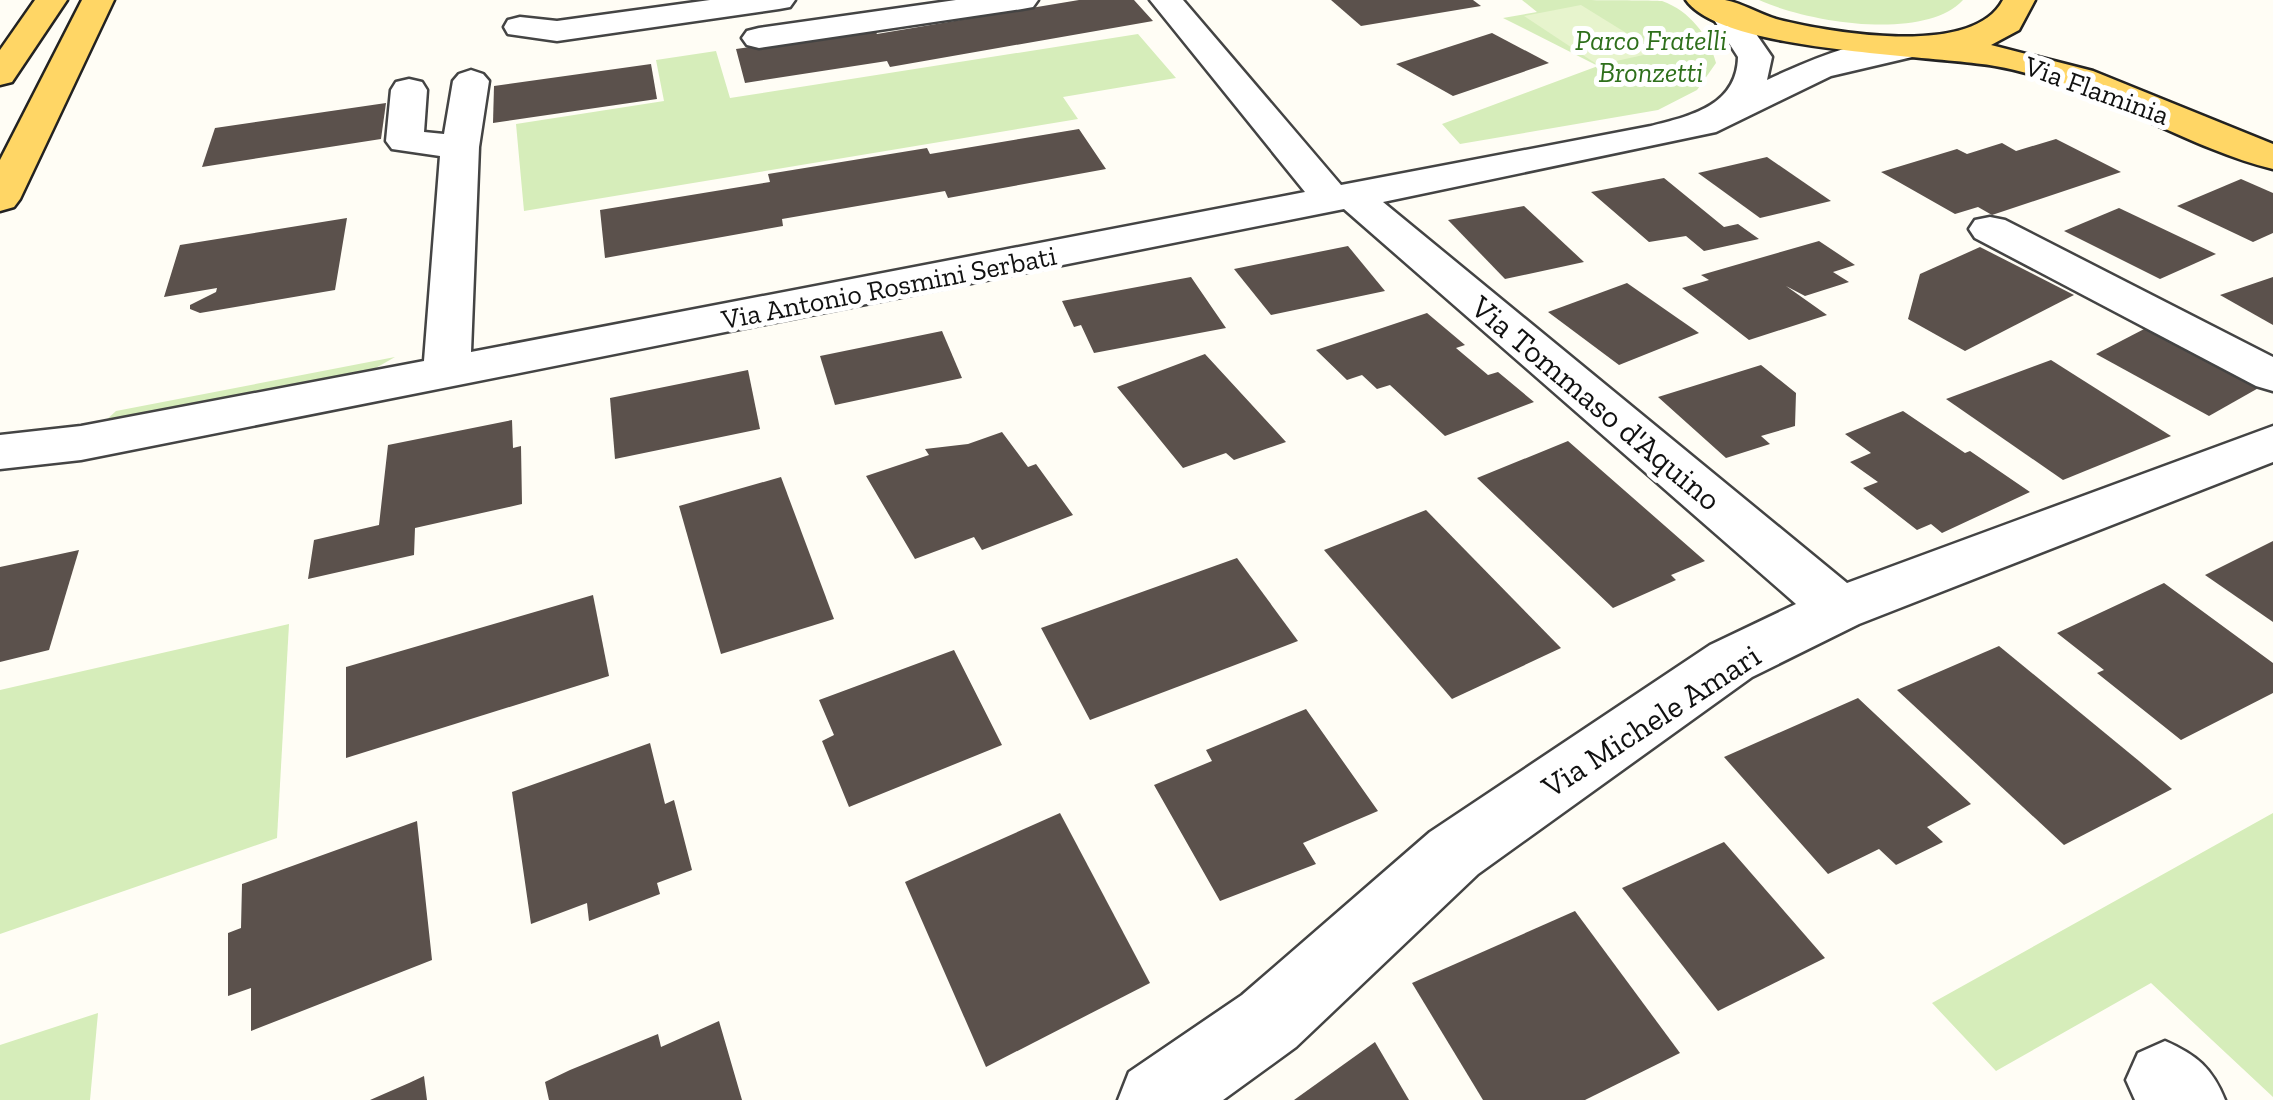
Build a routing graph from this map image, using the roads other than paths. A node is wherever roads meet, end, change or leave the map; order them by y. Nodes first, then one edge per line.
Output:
1 (51, 0) edge
2 (98, 0) edge
3 (779, 0) edge
4 (1022, 0) edge
5 (1166, 0) edge
6 (1713, 6) edge
7 (2018, 6) edge
8 (520, 27) dead end
9 (759, 38) dead end
10 (1913, 46) junction
11 (0, 74) edge
12 (471, 81) dead end
13 (409, 90) dead end
14 (1735, 106) junction
15 (2273, 135) edge
16 (460, 147) junction
17 (2273, 158) edge
18 (1342, 198) junction
19 (0, 199) edge
20 (1990, 228) dead end
21 (446, 372) junction
22 (2273, 376) edge
23 (2273, 443) edge
24 (0, 452) edge
25 (1839, 609) junction
26 (1157, 1100) edge

1 - 11 main road
2 - 19 main road
3 - 8 street
4 - 9 street
5 - 18 street
6 - 10 main road
6 - 14 street
7 - 10 main road
7 - 15 main road, Via Flaminia
10 - 14 street, Via Antonio Rosmini Serbati
10 - 17 main road, Via Flaminia
12 - 16 street
13 - 16 street
14 - 18 street, Via Antonio Rosmini Serbati
16 - 21 street
18 - 21 street, Via Antonio Rosmini Serbati
18 - 25 street, Via Tommaso d'Aquino
20 - 22 street
21 - 24 street, Via Antonio Rosmini Serbati
23 - 25 street, Via Michele Amari
25 - 26 street, Via Michele Amari

